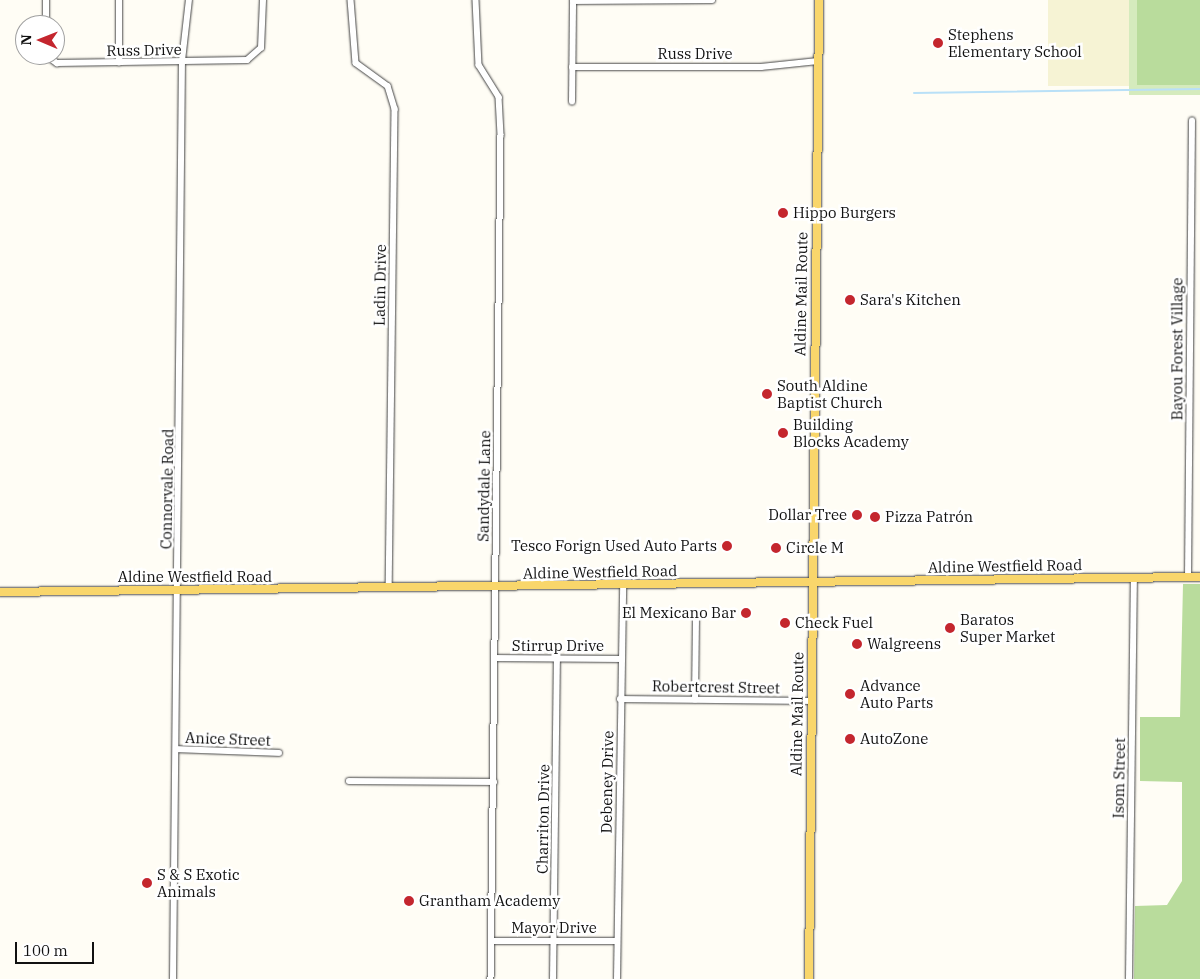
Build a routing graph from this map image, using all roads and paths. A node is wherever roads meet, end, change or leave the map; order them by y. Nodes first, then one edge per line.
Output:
1 (46, 0) edge
2 (119, 0) edge
3 (189, 0) edge
4 (263, 0) edge
5 (351, 0) edge
6 (476, 0) edge
7 (573, 0) edge
8 (712, 0) edge
9 (819, 0) edge
10 (46, 15) edge
11 (65, 59) edge
12 (182, 61) junction
13 (818, 62) junction
14 (118, 63) junction
15 (572, 66) junction
16 (572, 102) dead end
17 (1192, 120) dead end
18 (1200, 577) edge
19 (1134, 578) junction
20 (1188, 578) junction
21 (812, 582) junction
22 (623, 585) junction
23 (496, 587) junction
24 (389, 588) junction
25 (178, 591) junction
26 (0, 592) edge
27 (696, 618) dead end
28 (495, 658) junction
29 (558, 659) junction
30 (620, 659) junction
31 (620, 699) junction
32 (695, 700) junction
33 (812, 701) junction
34 (177, 749) junction
35 (279, 753) dead end
36 (349, 781) dead end
37 (494, 782) junction
38 (492, 941) junction
39 (554, 941) junction
40 (617, 941) junction
41 (173, 979) edge
42 (491, 979) edge
43 (553, 979) edge
44 (617, 979) edge
45 (809, 979) edge
46 (1129, 979) edge

1 - 10 street
2 - 14 street
3 - 12 street, Connorvale Road
4 - 12 street, Russ Drive
5 - 24 street, Ladin Drive
6 - 23 street, Sandydale Lane
7 - 8 street
7 - 15 street
9 - 13 main road, Aldine Mail Route
11 - 14 street, Russ Drive
12 - 14 street, Russ Drive
12 - 25 street, Connorvale Road
13 - 15 street, Russ Drive
13 - 21 main road, Aldine Mail Route
15 - 16 street
17 - 20 street, Bayou Forest Village
18 - 20 main road, Aldine Westfield Road
19 - 20 main road, Aldine Westfield Road
19 - 21 main road, Aldine Westfield Road
19 - 46 street, Isom Street
21 - 22 main road, Aldine Westfield Road
21 - 33 main road, Aldine Mail Route
22 - 23 main road, Aldine Westfield Road
22 - 30 street, Debeney Drive
23 - 24 main road, Aldine Westfield Road
23 - 28 street, Sandydale Lane
24 - 25 main road, Aldine Westfield Road
25 - 26 main road, Aldine Westfield Road
25 - 34 street, Connorvale Road
27 - 32 street
28 - 29 street, Stirrup Drive
28 - 37 street, Sandydale Lane
29 - 30 street, Stirrup Drive
29 - 39 street, Charriton Drive
30 - 31 street, Debeney Drive
31 - 32 street, Robertcrest Street
31 - 40 street, Debeney Drive
32 - 33 street, Robertcrest Street
33 - 45 main road, Aldine Mail Route
34 - 35 street, Anice Street
34 - 41 street, Connorvale Road
36 - 37 street
37 - 38 street, Sandydale Lane
38 - 39 street, Mayor Drive
38 - 42 street, Sandydale Lane
39 - 40 street, Mayor Drive
39 - 43 street, Charriton Drive
40 - 44 street, Debeney Drive

